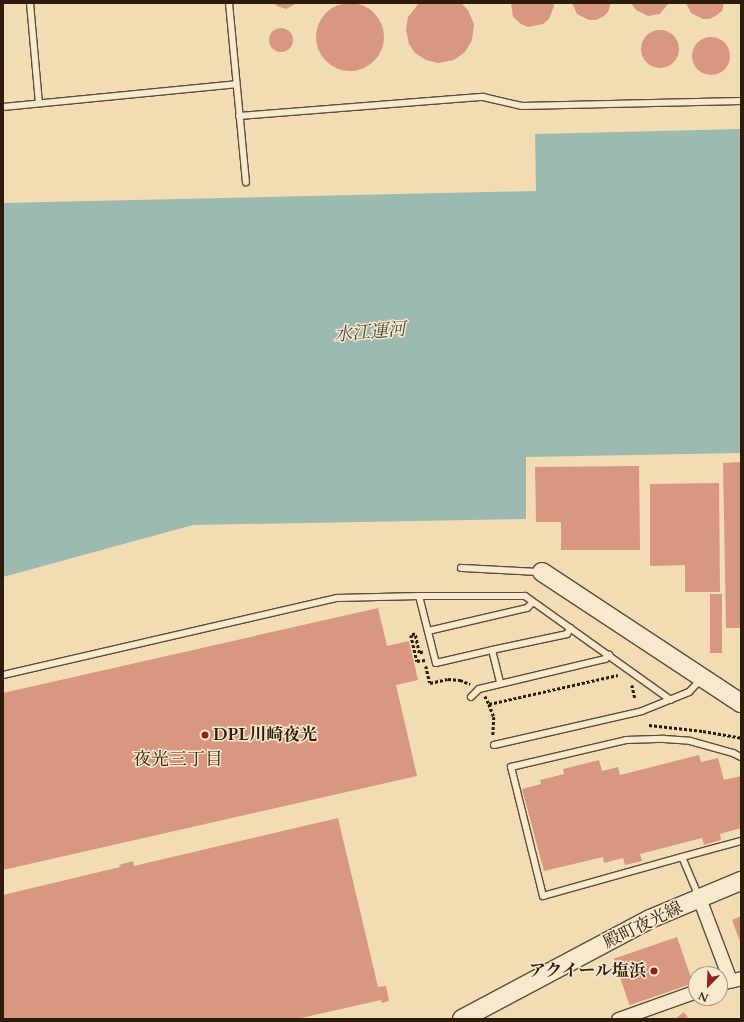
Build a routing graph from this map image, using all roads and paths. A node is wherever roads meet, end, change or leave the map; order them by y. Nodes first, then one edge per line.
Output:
1 (30, 3) edge
2 (229, 3) edge
3 (236, 84) junction
4 (741, 101) edge
5 (39, 103) junction
6 (3, 107) edge
7 (239, 116) junction
8 (246, 182) dead end
9 (461, 568) dead end
10 (542, 572) joint
11 (419, 596) junction
12 (533, 602) junction
13 (570, 628) junction
14 (428, 631) junction
15 (492, 650) junction
16 (423, 652) dead end
17 (609, 655) junction
18 (425, 660) dead end
19 (3, 675) edge
20 (702, 677) junction
21 (500, 683) junction
22 (471, 697) dead end
23 (671, 700) junction
24 (741, 703) edge
25 (489, 704) dead end
26 (493, 737) dead end
27 (494, 745) dead end
28 (741, 757) edge
29 (741, 841) edge
30 (682, 857) junction
31 (741, 881) edge
32 (699, 898) junction
33 (730, 980) edge
34 (688, 994) edge
35 (462, 1019) edge
36 (618, 1019) edge

1 - 5 lane
2 - 3 lane
3 - 5 lane
3 - 7 lane
4 - 7 lane
5 - 6 lane
7 - 8 lane
9 - 10 lane
10 - 20 street
11 - 12 lane
11 - 14 lane
11 - 19 lane
12 - 13 lane
12 - 14 lane
13 - 15 lane
13 - 17 lane
14 - 15 lane
15 - 21 lane
16 - 18 path
17 - 21 lane
17 - 23 lane
20 - 23 lane
20 - 24 street
21 - 22 lane
23 - 27 lane
25 - 26 path
28 - 30 lane
29 - 30 lane
30 - 32 lane
31 - 32 street, 殿町夜光線
32 - 33 street
32 - 35 street, 殿町夜光線
34 - 36 street

